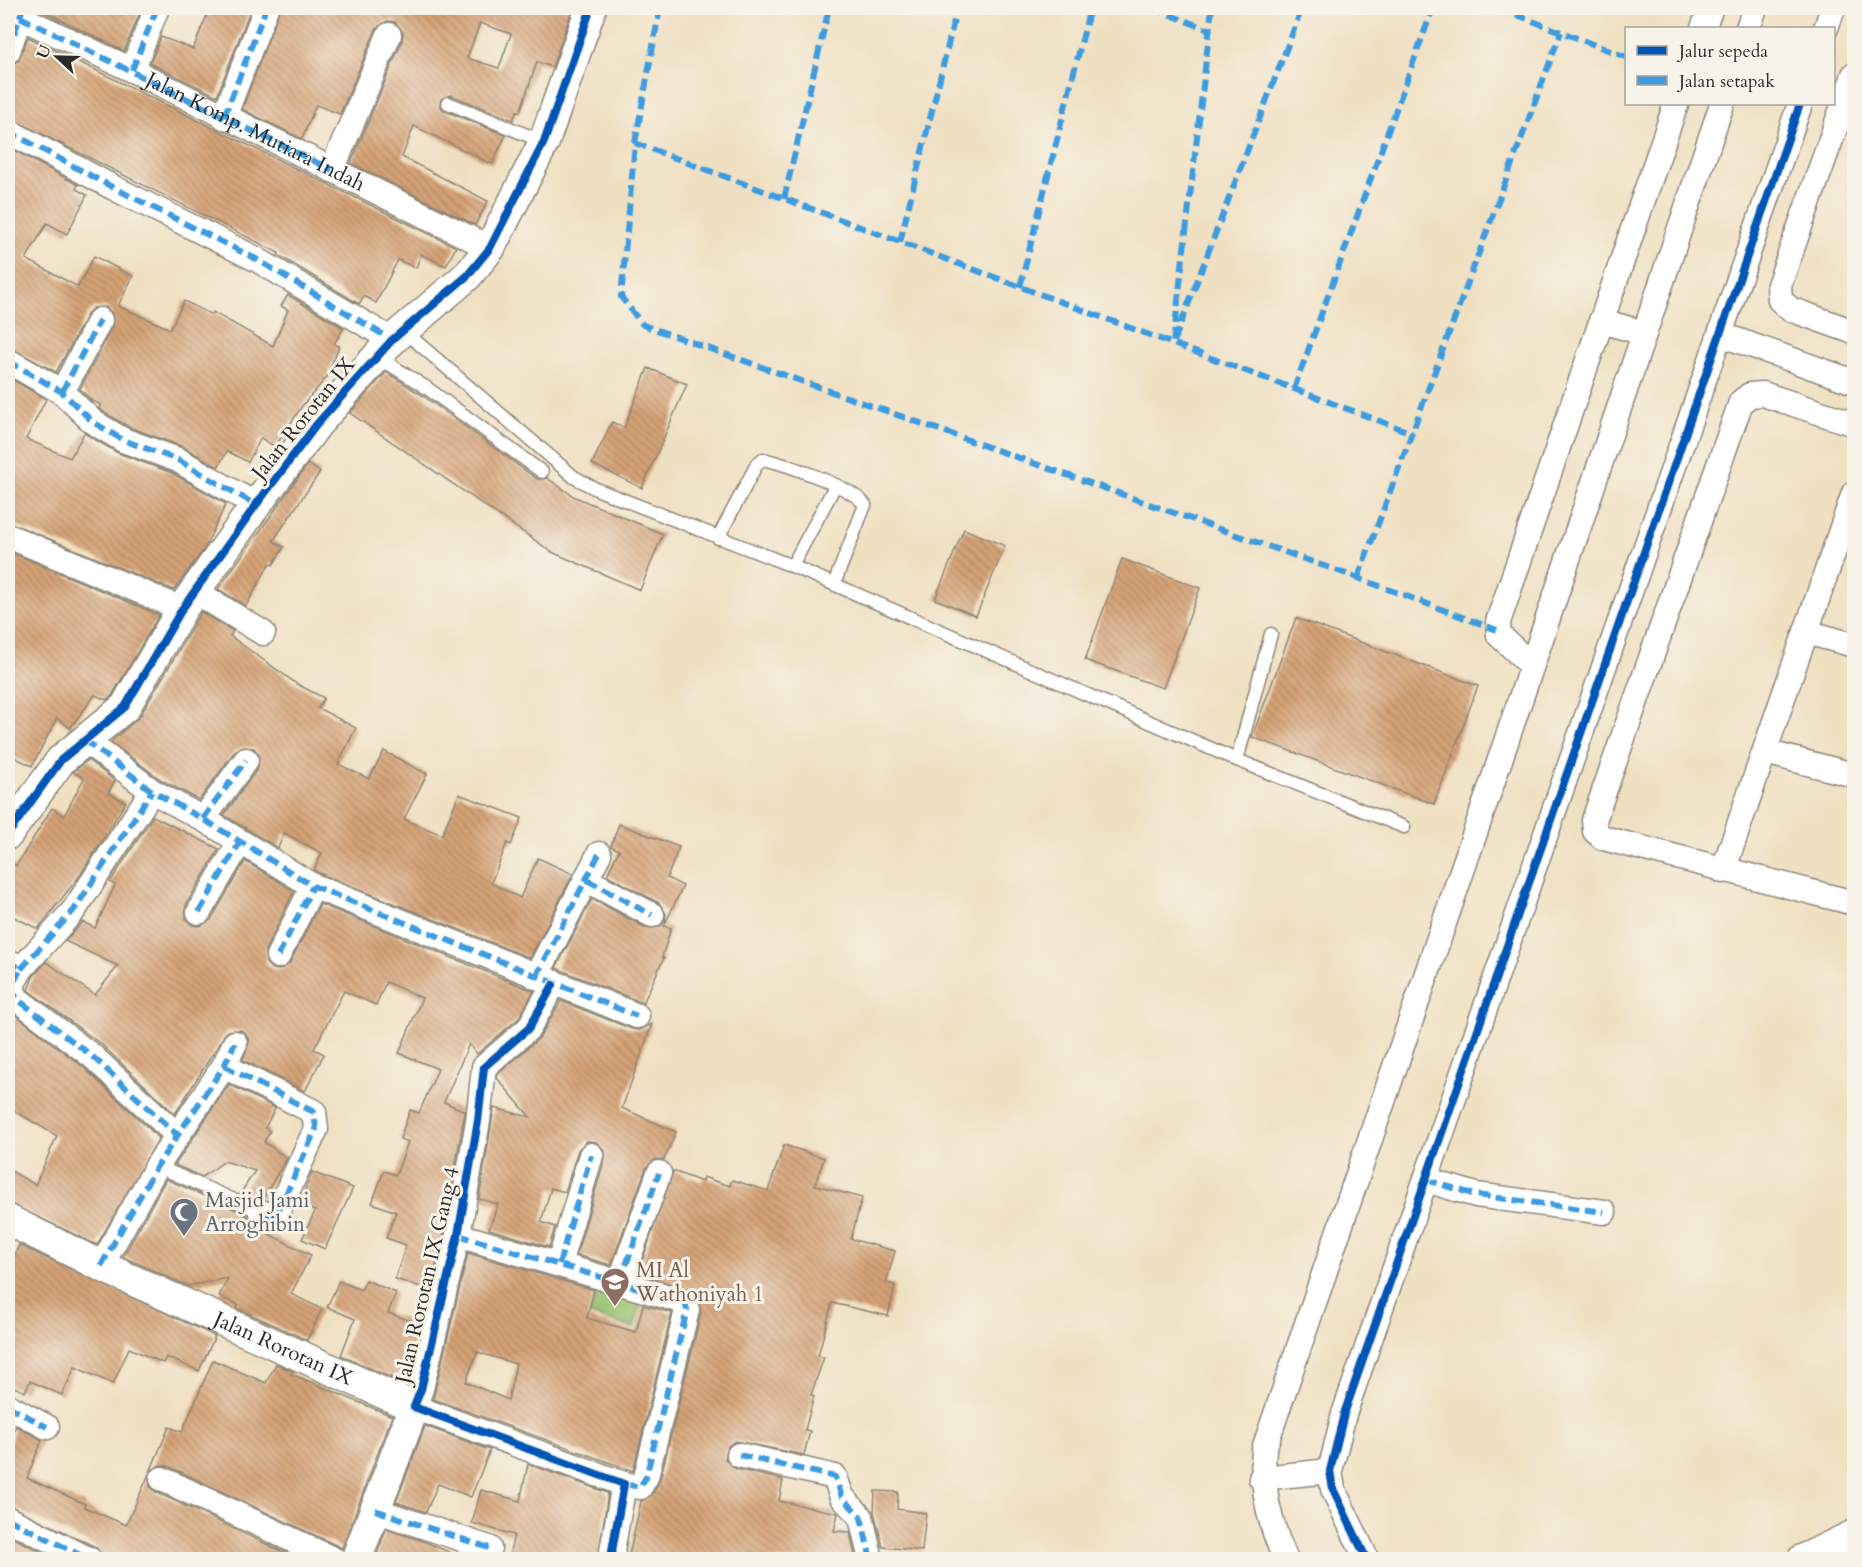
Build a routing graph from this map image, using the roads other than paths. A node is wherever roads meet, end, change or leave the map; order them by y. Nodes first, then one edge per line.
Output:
1 (157, 8) edge
2 (266, 8) edge
3 (591, 8) edge
4 (1711, 8) edge
5 (1755, 8) edge
6 (1833, 8) edge
7 (22, 12) edge
8 (1703, 27) edge
9 (1748, 27) edge
10 (1826, 27) edge
11 (389, 36) dead end
12 (8, 51) edge
13 (132, 70) junction
14 (1854, 75) edge
15 (448, 103) dead end
16 (1676, 105) edge
17 (1722, 105) edge
18 (1800, 105) edge
19 (224, 117) junction
20 (8, 130) edge
21 (544, 142) junction
22 (332, 170) junction
23 (490, 248) junction
24 (100, 320) dead end
25 (1601, 321) junction
26 (1854, 332) edge
27 (1644, 333) junction
28 (1720, 334) junction
29 (391, 342) junction
30 (8, 361) edge
31 (1854, 382) edge
32 (62, 392) junction
33 (1854, 424) edge
34 (542, 472) dead end
35 (835, 486) junction
36 (1854, 493) edge
37 (256, 505) junction
38 (8, 536) edge
39 (718, 538) junction
40 (792, 566) junction
41 (834, 584) junction
42 (189, 600) junction
43 (1806, 632) junction
44 (263, 633) dead end
45 (1271, 634) dead end
46 (1854, 645) edge
47 (1530, 664) junction
48 (85, 740) junction
49 (1764, 752) junction
50 (246, 760) dead end
51 (1237, 760) junction
52 (1854, 775) edge
53 (152, 791) junction
54 (203, 819) junction
55 (1404, 827) dead end
56 (8, 834) edge
57 (240, 843) junction
58 (599, 854) dead end
59 (1723, 870) junction
60 (587, 880) junction
61 (313, 886) junction
62 (1854, 903) edge
63 (198, 912) dead end
64 (652, 915) dead end
65 (278, 956) dead end
66 (14, 965) edge
67 (545, 981) junction
68 (637, 1016) dead end
69 (235, 1043) dead end
70 (224, 1066) junction
71 (177, 1135) junction
72 (591, 1155) dead end
73 (157, 1166) junction
74 (660, 1173) dead end
75 (1426, 1180) junction
76 (261, 1212) joint
77 (1604, 1212) dead end
78 (8, 1220) edge
79 (458, 1235) junction
80 (559, 1264) junction
81 (101, 1266) junction
82 (620, 1282) junction
83 (8, 1406) edge
84 (414, 1407) junction
85 (48, 1427) dead end
86 (739, 1455) dead end
87 (1330, 1471) junction
88 (1261, 1478) junction
89 (162, 1479) dead end
90 (624, 1484) junction
91 (375, 1510) junction
92 (8, 1520) edge
93 (1854, 1535) edge
94 (489, 1548) dead end
95 (90, 1560) edge
96 (335, 1560) edge
97 (356, 1560) edge
98 (614, 1560) edge
99 (871, 1560) edge
100 (1286, 1560) edge
101 (1367, 1560) edge
102 (1802, 1560) edge

1 - 13 street
2 - 19 street
3 - 21 street, Jalan Rorotan IX
4 - 8 street
5 - 9 street
6 - 10 street
7 - 12 street, Jalan Komp. Mutiara Indah
7 - 13 street, Jalan Komp. Mutiara Indah
11 - 22 street
13 - 19 street, Jalan Komp. Mutiara Indah
14 - 26 street
15 - 21 lane
16 - 25 street
17 - 27 street
18 - 28 street
19 - 22 street, Jalan Komp. Mutiara Indah
20 - 29 street
21 - 23 street, Jalan Rorotan IX
22 - 23 street, Jalan Komp. Mutiara Indah
23 - 29 street, Jalan Rorotan IX
24 - 32 street
25 - 27 street
25 - 47 street
27 - 47 street
28 - 31 street
28 - 75 street
29 - 34 lane
29 - 37 street, Jalan Rorotan IX
29 - 39 lane
30 - 32 street
32 - 37 street
33 - 59 street
35 - 39 lane
35 - 40 lane
35 - 41 lane
36 - 43 street
37 - 42 street, Jalan Rorotan IX
38 - 42 street
39 - 40 lane
40 - 41 lane
41 - 51 lane
42 - 44 street
42 - 48 street, Jalan Rorotan IX
43 - 46 street
43 - 49 street
45 - 51 lane
47 - 88 street
48 - 53 street
48 - 56 street, Jalan Rorotan IX
49 - 52 street
49 - 59 street
50 - 54 street
51 - 55 lane
53 - 54 street
53 - 66 street
54 - 57 street
57 - 61 street
57 - 63 street
58 - 60 street, Jalan Rorotan IX Gang 4
59 - 62 street
60 - 64 street
60 - 67 street, Jalan Rorotan IX Gang 4
61 - 65 street
61 - 67 street
66 - 71 street
67 - 68 street
67 - 79 street, Jalan Rorotan IX Gang 4
69 - 70 street
70 - 71 street
70 - 76 street
71 - 73 street
72 - 80 street
73 - 76 lane
73 - 81 street
74 - 82 street
75 - 77 street
75 - 87 street
78 - 81 street, Jalan Rorotan IX
79 - 80 street
79 - 84 street, Jalan Rorotan IX Gang 4
80 - 82 street
81 - 84 street, Jalan Rorotan IX
82 - 90 street
83 - 85 street
84 - 90 street, Jalan Rorotan IX Gang 4
84 - 91 street
86 - 99 street
87 - 88 street
87 - 101 street
88 - 100 street
89 - 96 street
90 - 98 street
91 - 94 street
91 - 97 street
92 - 95 street
93 - 102 street

